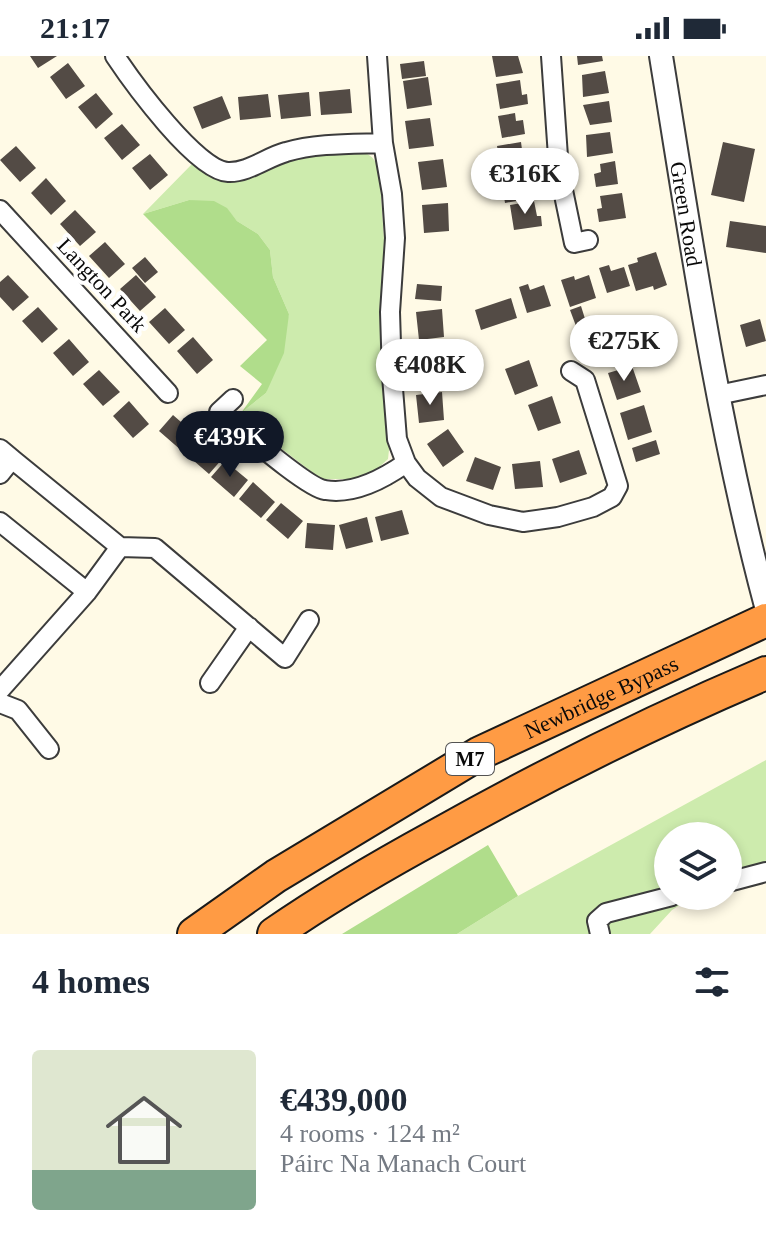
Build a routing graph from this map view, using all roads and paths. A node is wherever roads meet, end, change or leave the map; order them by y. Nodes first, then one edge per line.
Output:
1 (115, 56) edge
2 (377, 56) edge
3 (551, 56) edge
4 (661, 56) edge
5 (383, 143) junction
6 (0, 210) edge
7 (574, 243) dead end
8 (571, 371) dead end
9 (766, 385) edge
10 (168, 393) dead end
11 (718, 395) junction
12 (233, 399) dead end
13 (6, 454) edge
14 (406, 463) junction
15 (0, 474) edge
16 (0, 522) edge
17 (120, 547) junction
18 (87, 592) junction
19 (766, 606) edge
20 (309, 620) dead end
21 (766, 620) edge
22 (249, 627) junction
23 (766, 673) edge
24 (210, 683) dead end
25 (0, 690) edge
26 (0, 703) edge
27 (49, 749) dead end
28 (766, 872) edge
29 (742, 878) edge
30 (654, 901) edge
31 (194, 934) edge
32 (274, 934) edge
33 (600, 934) edge

1 - 5 street
2 - 5 street
3 - 7 street
4 - 11 street, Green Road
5 - 14 street
6 - 10 street, Langton Park
8 - 14 street
9 - 11 street
11 - 19 street, Green Road
12 - 14 street
13 - 15 street
13 - 17 street
16 - 18 street
17 - 18 street
17 - 22 street
18 - 25 street
20 - 22 street
21 - 31 highway, Newbridge Bypass / M7
22 - 24 street
23 - 32 highway, M7
26 - 27 street
28 - 29 street
30 - 33 street

